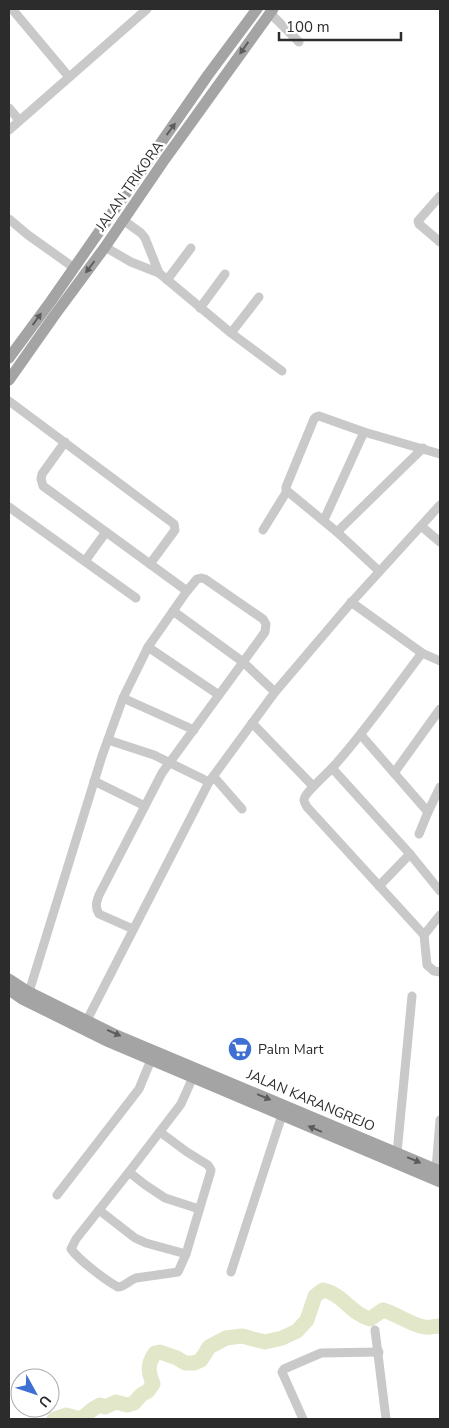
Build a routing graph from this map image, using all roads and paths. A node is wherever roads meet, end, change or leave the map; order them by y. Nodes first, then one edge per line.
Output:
1 (12, 9) edge
2 (147, 9) edge
3 (255, 10) edge
4 (271, 11) edge
5 (298, 42) dead end
6 (69, 77) junction
7 (9, 108) edge
8 (19, 120) junction
9 (9, 130) edge
10 (139, 175) junction
11 (151, 180) junction
12 (440, 196) edge
13 (121, 199) junction
14 (134, 205) junction
15 (9, 219) edge
16 (124, 220) junction
17 (440, 242) edge
18 (105, 247) junction
19 (191, 248) dead end
20 (73, 268) junction
21 (159, 273) junction
22 (225, 274) dead end
23 (168, 280) junction
24 (260, 297) dead end
25 (200, 308) junction
26 (231, 333) junction
27 (9, 358) edge
28 (282, 371) dead end
29 (9, 380) edge
30 (9, 401) edge
31 (364, 432) junction
32 (64, 442) junction
33 (423, 448) junction
34 (440, 454) edge
35 (288, 491) junction
36 (440, 505) edge
37 (9, 507) edge
38 (324, 520) junction
39 (421, 526) junction
40 (263, 530) dead end
41 (106, 532) junction
42 (338, 532) junction
43 (440, 542) edge
44 (85, 562) junction
45 (150, 564) junction
46 (378, 571) junction
47 (187, 591) junction
48 (136, 598) dead end
49 (351, 602) junction
50 (173, 610) junction
51 (148, 647) junction
52 (422, 653) junction
53 (440, 661) edge
54 (243, 662) junction
55 (275, 692) junction
56 (219, 695) junction
57 (123, 698) junction
58 (440, 709) edge
59 (252, 724) junction
60 (194, 730) junction
61 (361, 735) junction
62 (108, 740) junction
63 (170, 762) junction
64 (332, 768) junction
65 (394, 773) junction
66 (212, 780) junction
67 (94, 781) junction
68 (313, 786) junction
69 (440, 788) edge
70 (145, 806) junction
71 (242, 809) dead end
72 (428, 812) junction
73 (419, 834) dead end
74 (410, 854) junction
75 (379, 886) junction
76 (440, 891) edge
77 (440, 915) edge
78 (133, 929) junction
79 (424, 935) junction
80 (440, 972) edge
81 (9, 979) edge
82 (9, 990) edge
83 (29, 992) junction
84 (412, 996) dead end
85 (87, 1020) junction
86 (153, 1055) junction
87 (193, 1077) junction
88 (282, 1115) junction
89 (440, 1120) edge
90 (160, 1132) junction
91 (343, 1135) junction
92 (397, 1153) junction
93 (438, 1170) edge
94 (129, 1172) junction
95 (440, 1182) edge
96 (56, 1195) dead end
97 (199, 1209) junction
98 (99, 1210) junction
99 (186, 1254) junction
100 (231, 1272) dead end
101 (375, 1330) dead end
102 (378, 1352) junction
103 (303, 1419) edge
104 (386, 1419) edge

1 - 6 street
2 - 6 street
10 -> 3 main road, JALAN TRIKORA
4 - 5 street
4 -> 11 main road, JALAN TRIKORA
6 - 8 street
7 - 8 street
8 - 9 street
10 - 11 main road
10 - 13 main road, JALAN TRIKORA
11 - 14 main road, JALAN TRIKORA
12 - 17 street
13 - 14 main road
13 - 20 main road, JALAN TRIKORA
14 - 16 main road, JALAN TRIKORA
15 - 20 street
16 - 18 main road, JALAN TRIKORA
16 - 21 street
18 - 21 street
18 -> 29 main road, JALAN TRIKORA
19 - 23 street
27 -> 20 main road, JALAN TRIKORA
21 - 23 street
22 - 25 street
23 - 25 street
24 - 26 street
25 - 26 street
26 - 28 street
30 - 32 street
31 - 33 street
31 - 35 street
31 - 38 street
32 - 41 street
32 - 45 street
33 - 34 street
33 - 42 street
35 - 38 street
35 - 40 street
36 - 39 street
37 - 44 street
38 - 42 street
39 - 43 street
39 - 46 street
41 - 44 street
41 - 45 street
42 - 46 street
44 - 48 street
45 - 47 street
46 - 49 street
47 - 50 street
47 - 54 street
49 - 52 street
49 - 55 street
50 - 51 street
50 - 54 street
51 - 56 street
51 - 57 street
52 - 53 street
52 - 61 street
54 - 55 street
54 - 56 street
55 - 59 street
56 - 60 street
57 - 60 street
57 - 62 street
58 - 65 street
59 - 66 street
59 - 68 street
60 - 63 street
61 - 64 street
61 - 65 street
62 - 63 street
62 - 67 street
63 - 66 street
63 - 70 street
64 - 68 street
64 - 74 street
65 - 72 street
66 - 71 street
66 - 78 street
67 - 70 street
67 - 83 street
68 - 75 street
69 - 72 street
70 - 78 street
72 - 73 street
74 - 75 street
74 - 76 street
75 - 79 street
77 - 79 street
78 - 85 street
79 - 80 street
81 - 83 main road, JALAN KARANGREJO
82 - 86 main road, JALAN KARANGREJO
83 - 85 main road, JALAN KARANGREJO
84 - 92 street
85 -> 86 main road, JALAN KARANGREJO
86 - 87 main road, JALAN KARANGREJO
86 -> 91 main road, JALAN KARANGREJO
86 - 96 street
87 - 88 main road, JALAN KARANGREJO
87 - 90 street
91 -> 88 main road, JALAN KARANGREJO
88 - 100 street
89 - 93 street
90 - 94 street
90 - 97 street
91 - 92 main road, JALAN KARANGREJO
91 - 95 main road, JALAN KARANGREJO
92 -> 93 main road, JALAN KARANGREJO
94 - 97 street
94 - 98 street
97 - 99 street
98 - 99 street
98 - 99 street
101 - 102 street
102 - 103 street
102 - 104 street

